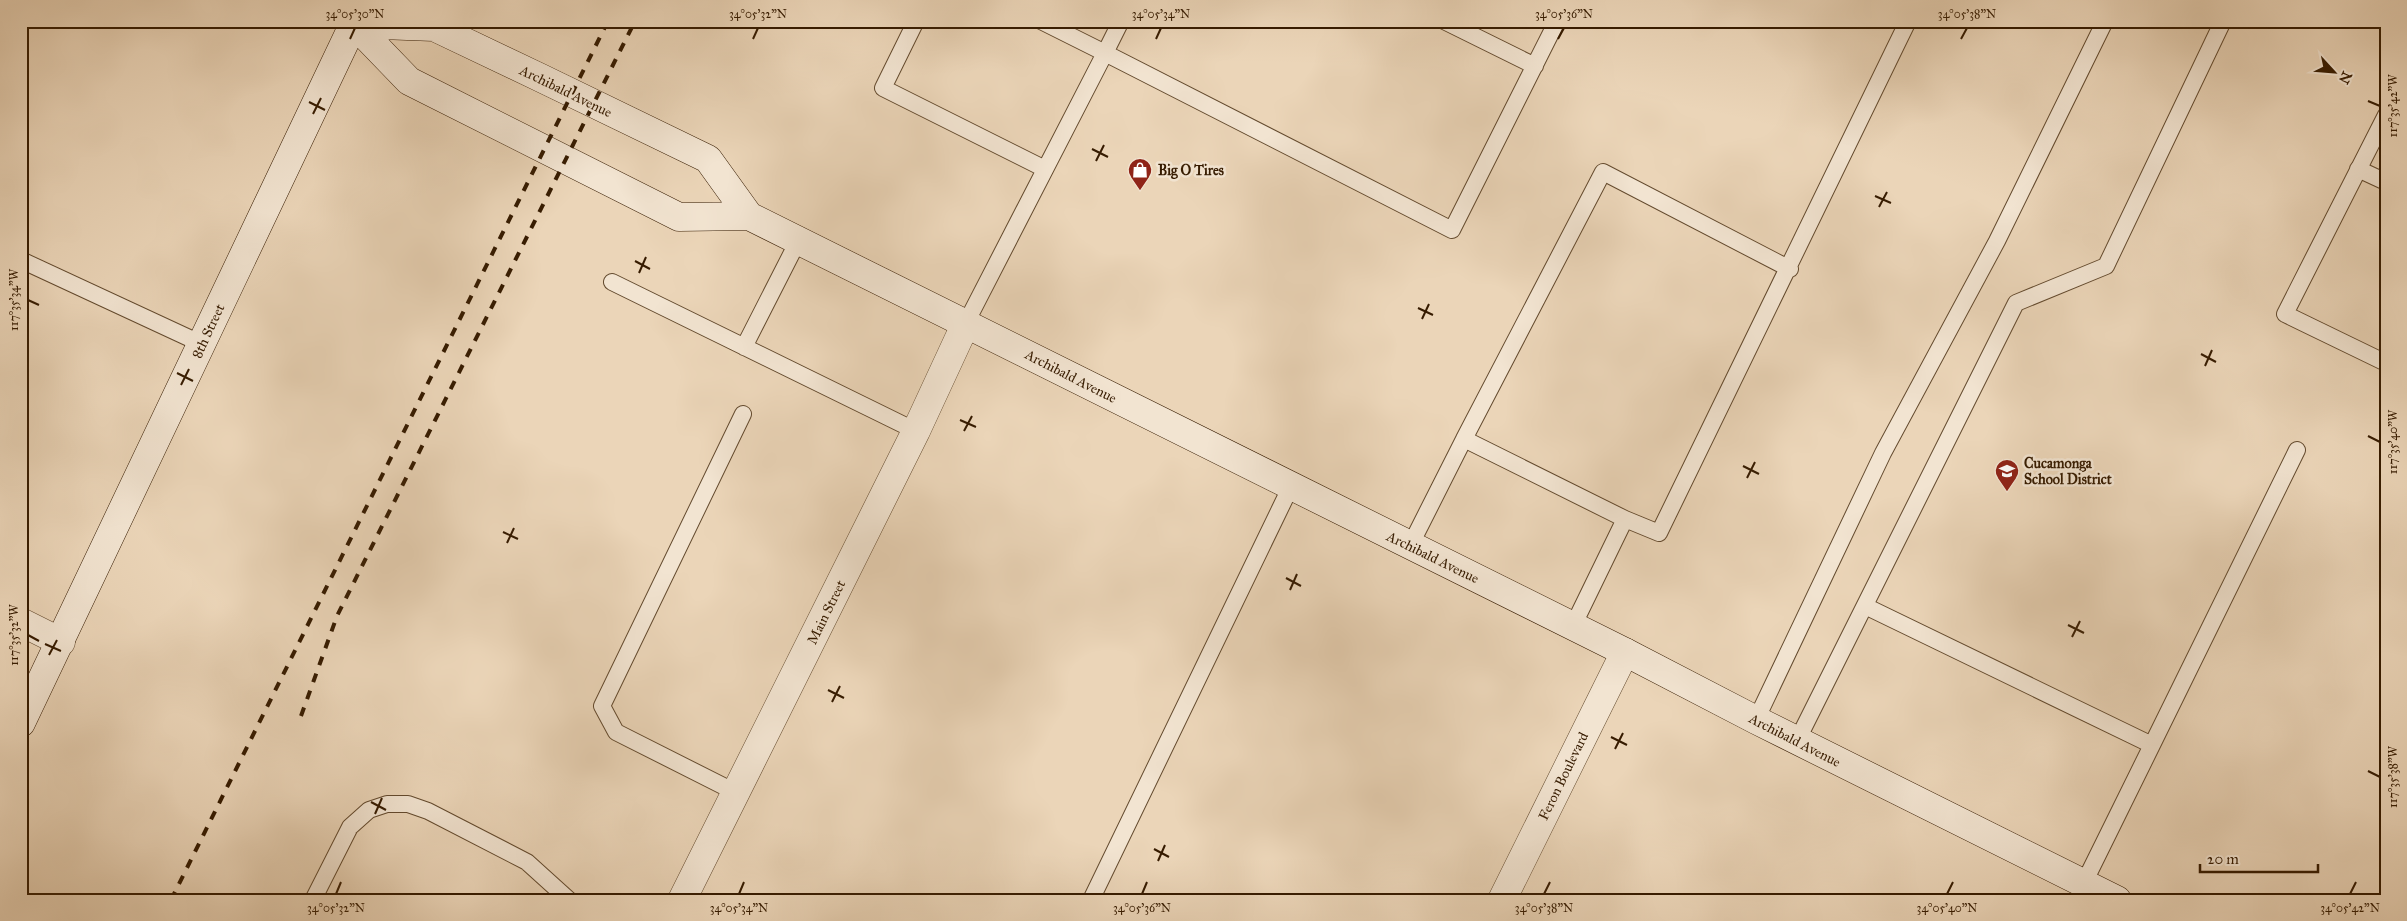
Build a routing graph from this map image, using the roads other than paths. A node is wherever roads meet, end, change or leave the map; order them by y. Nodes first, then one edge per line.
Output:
1 (916, 21) edge
2 (1041, 21) edge
3 (1121, 21) edge
4 (1444, 21) edge
5 (1557, 21) edge
6 (1908, 21) edge
7 (2105, 21) edge
8 (2223, 21) edge
9 (352, 22) edge
10 (1105, 53) junction
11 (1535, 66) junction
12 (2386, 115) edge
13 (1045, 169) junction
14 (2358, 169) junction
15 (2386, 182) edge
16 (749, 216) junction
17 (798, 240) junction
18 (21, 260) edge
19 (1790, 269) junction
20 (612, 282) dead end
21 (966, 323) junction
22 (202, 344) junction
23 (744, 347) junction
24 (2386, 363) edge
25 (744, 414) dead end
26 (916, 431) junction
27 (1464, 439) junction
28 (2297, 450) dead end
29 (1291, 486) junction
30 (1625, 519) junction
31 (1410, 546) junction
32 (1865, 606) junction
33 (21, 622) edge
34 (1573, 626) junction
35 (61, 642) junction
36 (1625, 652) junction
37 (1756, 720) junction
38 (21, 722) edge
39 (1797, 741) junction
40 (2152, 745) junction
41 (736, 793) junction
42 (2084, 883) junction
43 (313, 900) edge
44 (569, 900) edge
45 (682, 900) edge
46 (1091, 900) edge
47 (1502, 900) edge
48 (2117, 900) edge

1 - 13 lane
2 - 10 lane
3 - 10 lane
4 - 11 lane
5 - 11 lane
6 - 19 lane
7 - 37 lane
8 - 32 lane
9 - 16 main road, Archibald Avenue
9 - 16 main road, Archibald Avenue
9 - 22 main road, 8th Street
10 - 11 lane
10 - 13 lane
12 - 14 lane
13 - 21 lane
14 - 15 lane
14 - 24 lane
16 - 17 main road, Archibald Avenue
17 - 21 main road, Archibald Avenue
17 - 23 lane
18 - 22 lane
19 - 27 lane
19 - 30 lane
20 - 23 lane
21 - 26 main road, Main Street
21 - 29 main road, Archibald Avenue
22 - 35 main road, 8th Street
23 - 26 lane
25 - 41 lane
26 - 41 main road, Main Street
27 - 30 lane
27 - 31 lane
28 - 40 lane
29 - 31 main road, Archibald Avenue
29 - 46 lane
30 - 34 lane
31 - 34 main road, Archibald Avenue
32 - 39 lane
32 - 40 lane
33 - 35 main road
34 - 36 main road, Archibald Avenue
35 - 38 main road, 8th Street
36 - 37 main road, Archibald Avenue
36 - 47 main road, Feron Boulevard
37 - 39 main road, Archibald Avenue
39 - 42 main road, Archibald Avenue
40 - 42 lane
41 - 45 main road, Main Street
42 - 48 main road, Archibald Avenue
43 - 44 lane

